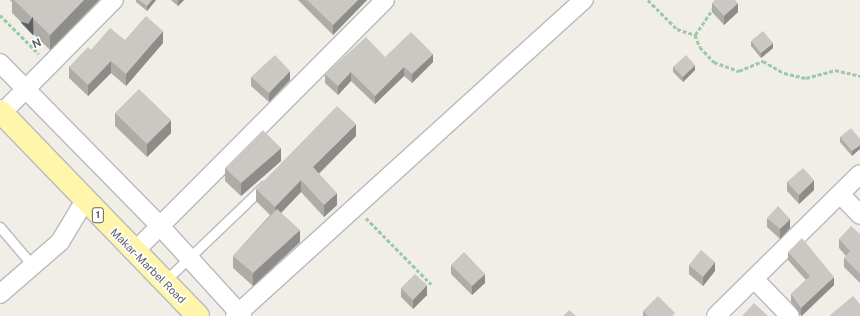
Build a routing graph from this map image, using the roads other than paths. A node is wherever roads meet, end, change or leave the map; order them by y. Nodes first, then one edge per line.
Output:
1 (114, 0) edge
2 (385, 0) edge
3 (584, 0) edge
4 (0, 63) edge
5 (27, 89) junction
6 (1, 112) edge
7 (860, 174) edge
8 (274, 176) edge
9 (840, 194) junction
10 (84, 202) junction
11 (860, 215) edge
12 (160, 226) junction
13 (0, 227) edge
14 (135, 251) junction
15 (189, 258) junction
16 (33, 266) junction
17 (755, 280) junction
18 (165, 281) junction
19 (0, 294) edge
20 (238, 315) edge
21 (198, 316) edge
22 (716, 316) edge
23 (790, 316) edge

1 - 5 street
2 - 12 street
3 - 20 street
4 - 5 street
5 - 6 street
5 - 12 street
6 - 10 main road, Makar-Marbel Road / 1
7 - 9 street
8 - 15 lane
9 - 11 street
9 - 17 street
10 - 14 main road, Makar-Marbel Road / 1
10 - 16 street
12 - 14 street
12 - 15 street
13 - 16 lane
14 - 18 main road, Makar-Marbel Road / 1
15 - 18 lane
15 - 20 street
16 - 19 street
17 - 22 street
17 - 23 street
18 - 21 main road, Makar-Marbel Road / 1

